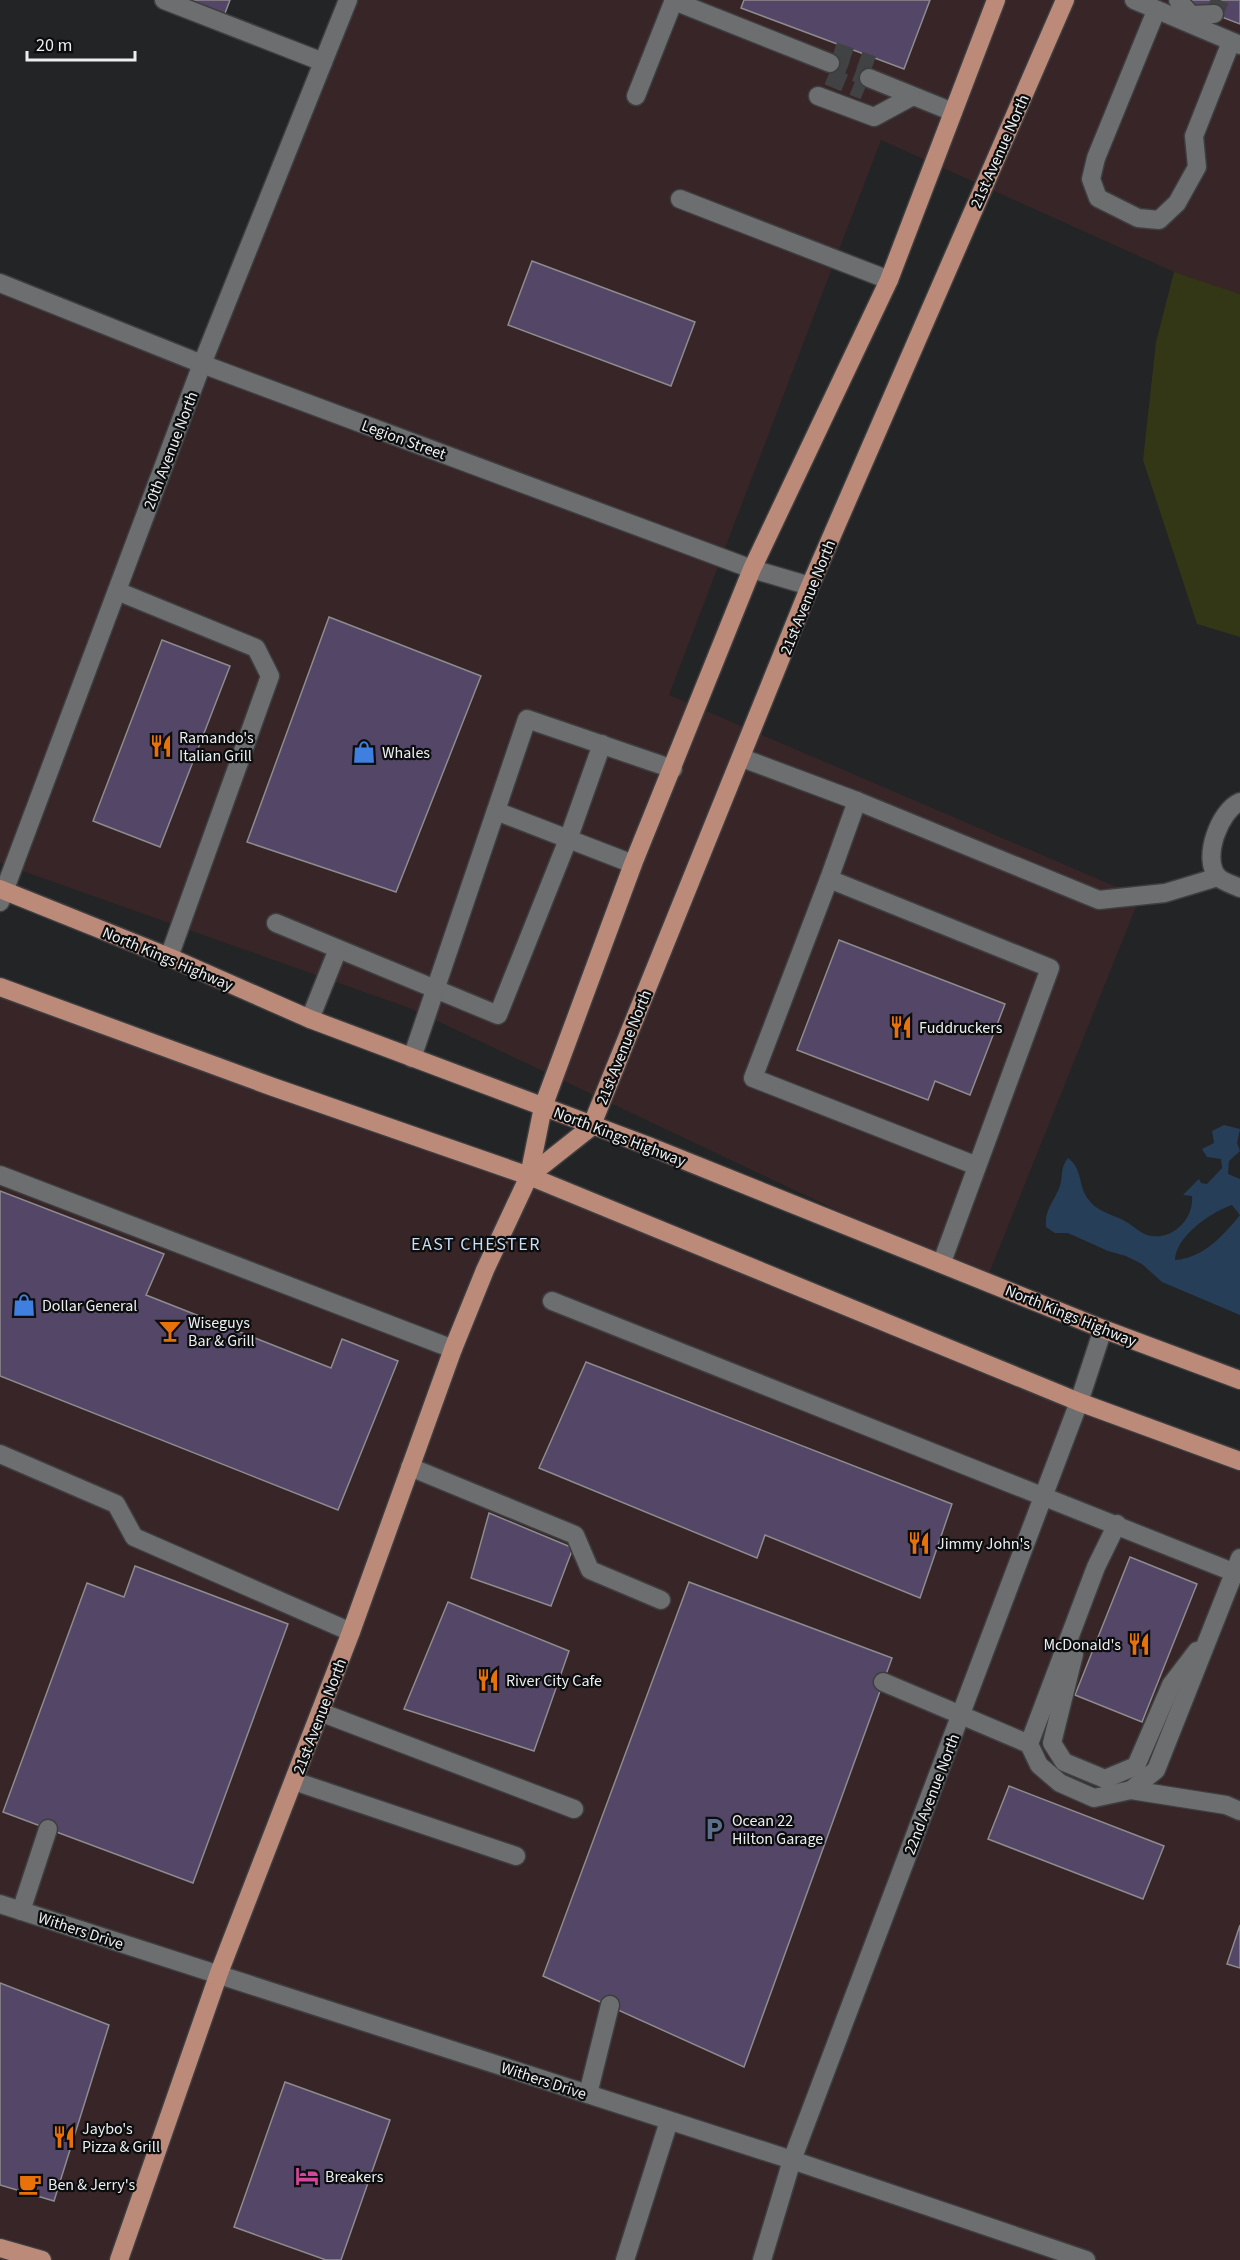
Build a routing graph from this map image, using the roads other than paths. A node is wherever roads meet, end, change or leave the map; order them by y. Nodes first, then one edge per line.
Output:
1 (164, 0) edge
2 (348, 0) edge
3 (996, 0) edge
4 (1065, 0) edge
5 (674, 1) edge
6 (1132, 1) edge
7 (1156, 11) junction
8 (1194, 11) edge
9 (1236, 43) edge
10 (323, 62) junction
11 (831, 64) tunnel mouth
12 (869, 78) tunnel mouth
13 (636, 96) dead end
14 (819, 96) dead end
15 (911, 97) junction
16 (953, 112) junction
17 (680, 199) dead end
18 (889, 280) junction
19 (0, 283) edge
20 (202, 364) junction
21 (752, 569) junction
22 (810, 586) junction
23 (117, 591) junction
24 (602, 744) junction
25 (742, 758) junction
26 (673, 769) junction
27 (857, 801) junction
28 (1240, 802) edge
29 (496, 811) junction
30 (569, 837) junction
31 (633, 864) junction
32 (1218, 877) junction
33 (829, 879) junction
34 (1240, 888) edge
35 (1, 894) edge
36 (276, 923) dead end
37 (338, 949) junction
38 (169, 957) junction
39 (0, 987) edge
40 (435, 989) junction
41 (310, 1019) junction
42 (412, 1058) junction
43 (543, 1107) junction
44 (591, 1127) junction
45 (976, 1166) junction
46 (0, 1175) edge
47 (529, 1176) junction
48 (942, 1262) junction
49 (552, 1302) dead end
50 (1103, 1329) junction
51 (453, 1349) junction
52 (1240, 1380) edge
53 (1079, 1402) junction
54 (0, 1454) edge
55 (1240, 1461) edge
56 (410, 1467) junction
57 (1044, 1495) junction
58 (1117, 1524) junction
59 (1237, 1565) edge
60 (1096, 1568) junction
61 (661, 1600) dead end
62 (1212, 1631) junction
63 (351, 1632) junction
64 (883, 1682) dead end
65 (320, 1712) junction
66 (961, 1715) junction
67 (1029, 1744) junction
68 (294, 1781) junction
69 (1131, 1790) junction
70 (574, 1809) dead end
71 (1240, 1811) edge
72 (48, 1829) dead end
73 (516, 1856) dead end
74 (0, 1904) edge
75 (21, 1911) junction
76 (219, 1973) junction
77 (610, 2006) dead end
78 (588, 2094) junction
79 (669, 2121) junction
80 (792, 2160) junction
81 (0, 2248) edge
82 (42, 2260) edge
83 (119, 2260) edge
84 (625, 2260) edge
85 (762, 2260) edge
86 (1086, 2260) edge

1 - 10 street
2 - 10 street, 20th Avenue North
3 - 16 main road, 21st Avenue North
4 - 22 main road, 21st Avenue North
5 - 11 street
5 - 13 street
6 - 7 street
7 - 8 street
7 - 9 street
8 - 9 street
10 - 20 street, 20th Avenue North
12 - 15 street
14 - 15 street
15 - 16 street
16 - 18 main road, 21st Avenue North
17 - 18 street
18 - 21 main road, 21st Avenue North
19 - 20 street, Legion Street
20 - 21 street, Legion Street
20 - 23 street, 20th Avenue North
21 - 22 street, Legion Street
21 - 26 main road, 21st Avenue North
22 - 25 main road, 21st Avenue North
23 - 35 street, 20th Avenue North
23 - 38 street
24 - 26 street
24 - 29 street
24 - 30 street
25 - 27 street
25 - 44 main road, 21st Avenue North
26 - 31 main road, 21st Avenue North
27 - 32 street
27 - 33 street
28 - 32 street
29 - 30 street
29 - 40 street
30 - 31 street
30 - 40 street
31 - 43 main road, 21st Avenue North
32 - 34 street
33 - 45 street
33 - 45 street
35 - 38 main road, North Kings Highway
36 - 37 street
37 - 40 street
37 - 41 street
38 - 41 main road, North Kings Highway
39 - 47 main road
40 - 42 street
41 - 42 main road, North Kings Highway
42 - 43 main road, North Kings Highway
43 - 44 main road, North Kings Highway
43 - 47 main road, 21st Avenue North
44 - 47 main road, 21st Avenue North
44 - 48 main road, North Kings Highway
45 - 48 street
46 - 51 street
47 - 51 main road, 21st Avenue North
47 - 53 main road
48 - 50 main road, North Kings Highway
49 - 57 street
50 - 52 main road, North Kings Highway
50 - 53 street, 22nd Avenue North
51 - 56 main road, 21st Avenue North
53 - 55 main road
53 - 57 street, 22nd Avenue North
54 - 63 street
56 - 61 street
56 - 63 main road, 21st Avenue North
57 - 58 street
57 - 66 street, 22nd Avenue North
58 - 59 street
58 - 60 street
59 - 62 street
60 - 62 street
60 - 67 street
62 - 69 street
63 - 65 main road, 21st Avenue North
64 - 66 street
65 - 68 main road, 21st Avenue North
65 - 70 street
66 - 67 street
66 - 80 street, 22nd Avenue North
67 - 69 street
68 - 73 street
68 - 76 main road, 21st Avenue North
69 - 71 street
72 - 75 street
74 - 75 street, Withers Drive
75 - 76 street, Withers Drive
76 - 78 street, Withers Drive
76 - 83 main road, 21st Avenue North
77 - 78 street
78 - 79 street, Withers Drive
79 - 80 street, Withers Drive
79 - 84 street
80 - 85 street, 22nd Avenue North
80 - 86 street, Withers Drive
81 - 82 main road

